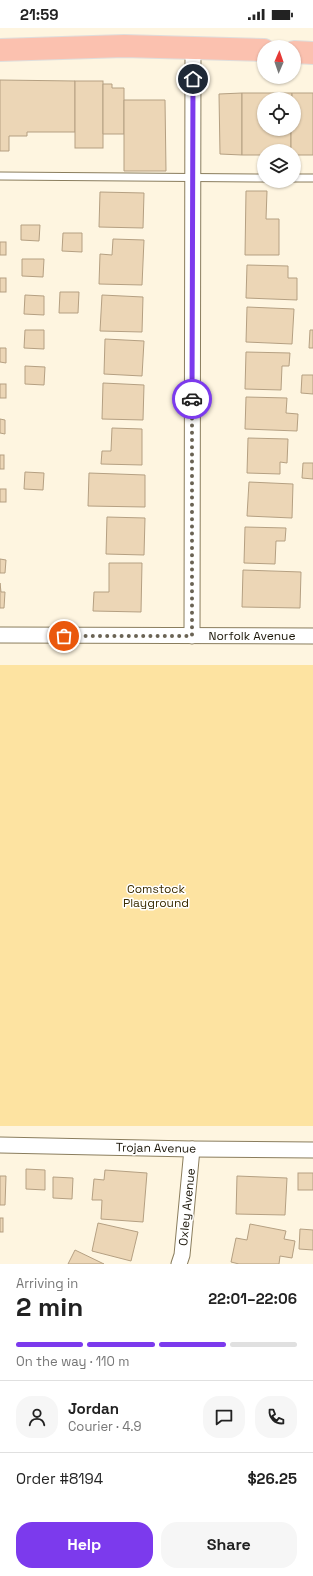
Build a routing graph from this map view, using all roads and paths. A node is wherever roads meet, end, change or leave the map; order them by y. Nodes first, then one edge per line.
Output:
1 (193, 47) junction
2 (0, 50) edge
3 (257, 50) edge
4 (301, 52) edge
5 (313, 53) edge
6 (0, 176) edge
7 (193, 178) junction
8 (257, 178) edge
9 (301, 178) edge
10 (313, 178) edge
11 (0, 636) edge
12 (192, 636) junction
13 (313, 636) edge
14 (0, 1145) edge
15 (192, 1149) junction
16 (313, 1150) edge
17 (179, 1264) edge

1 - 2 highway
1 - 3 highway
1 - 7 street
4 - 5 highway
6 - 7 lane
7 - 8 lane
7 - 12 street
9 - 10 lane
11 - 12 street, Norfolk Avenue
12 - 13 street, Norfolk Avenue
14 - 15 street, Trojan Avenue
15 - 16 street, Trojan Avenue
15 - 17 street, Oxley Avenue

